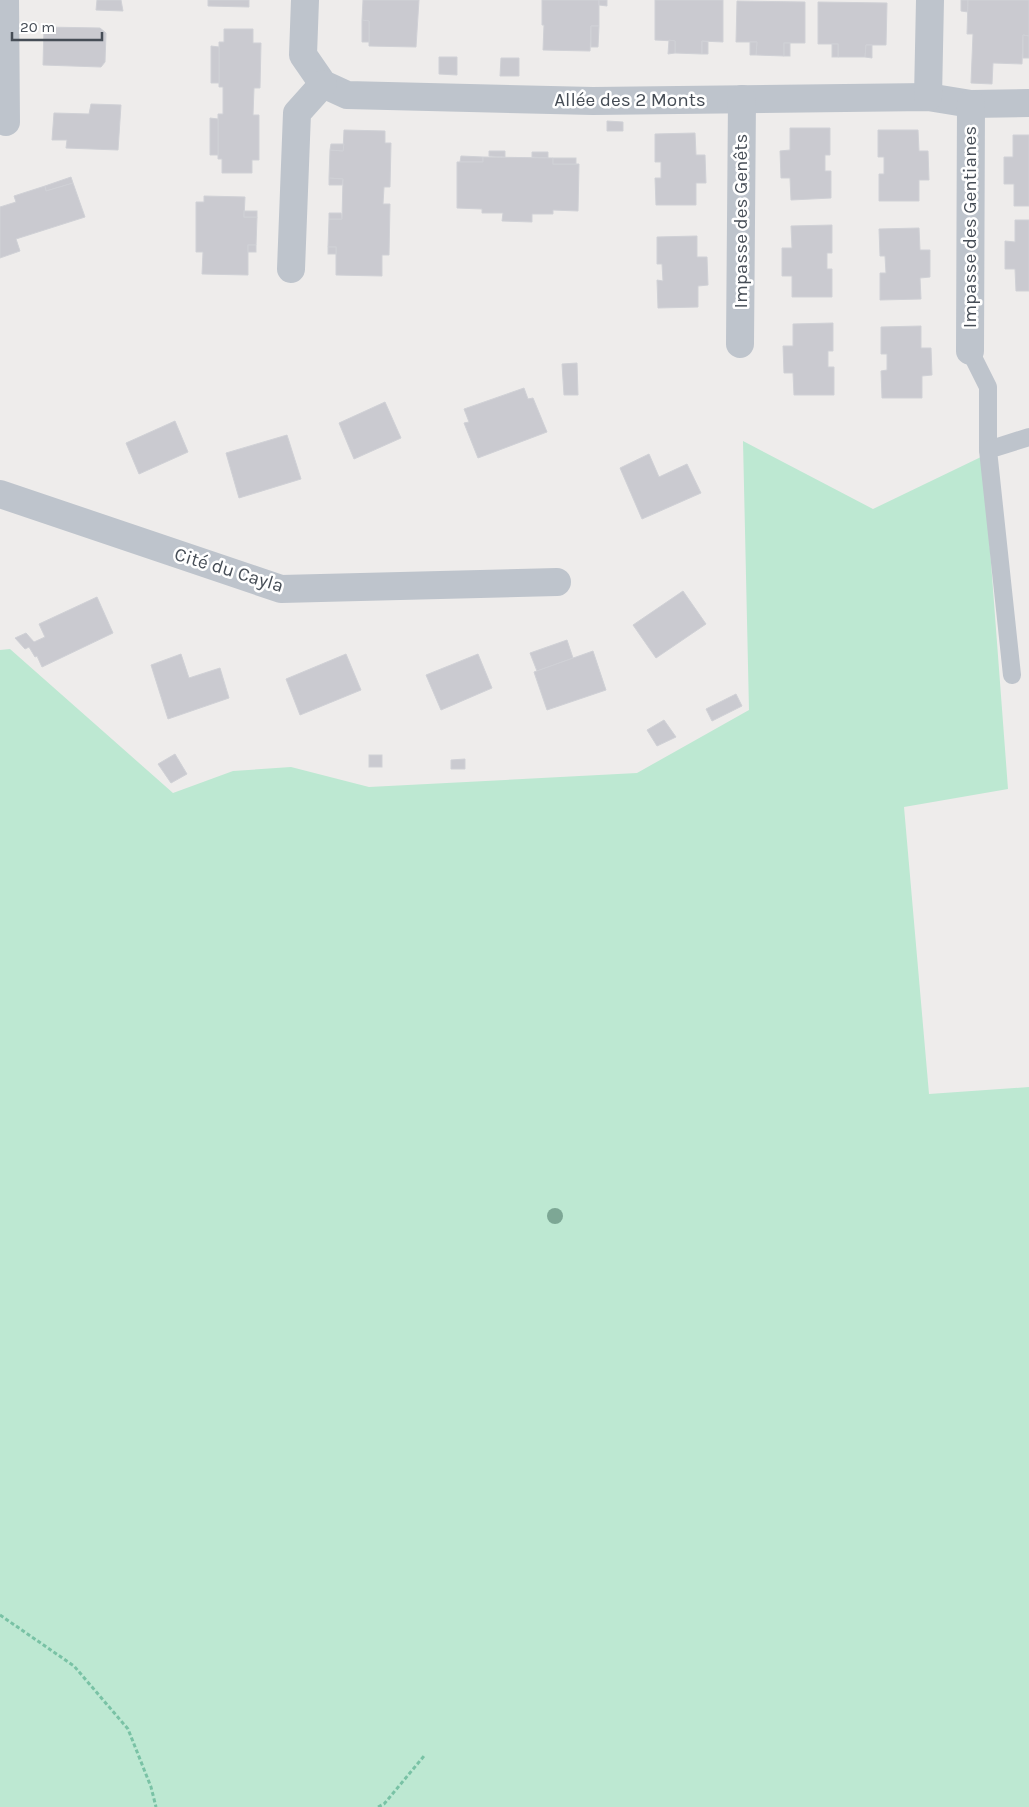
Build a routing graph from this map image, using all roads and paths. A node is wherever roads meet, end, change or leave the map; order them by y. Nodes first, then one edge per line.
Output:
1 (5, 0) edge
2 (305, 0) edge
3 (930, 0) edge
4 (323, 84) junction
5 (928, 97) junction
6 (742, 99) junction
7 (1029, 103) edge
8 (971, 104) junction
9 (6, 122) dead end
10 (291, 269) dead end
11 (740, 344) dead end
12 (970, 351) joint
13 (1029, 436) edge
14 (988, 450) junction
15 (0, 494) edge
16 (557, 582) dead end
17 (1012, 675) dead end
18 (0, 1615) edge
19 (424, 1756) dead end
20 (156, 1807) edge
21 (378, 1807) edge

1 - 9 street
2 - 4 street
3 - 5 street
4 - 6 street, Allée des 2 Monts
4 - 10 street
5 - 6 street, Allée des 2 Monts
5 - 8 street, Allée des 2 Monts
6 - 11 street, Impasse des Genêts
7 - 8 street, Allée des 2 Monts
8 - 12 street, Impasse des Gentianes
12 - 14 lane
13 - 14 lane
14 - 17 lane
15 - 16 street, Cité du Cayla
18 - 20 path
19 - 21 path

